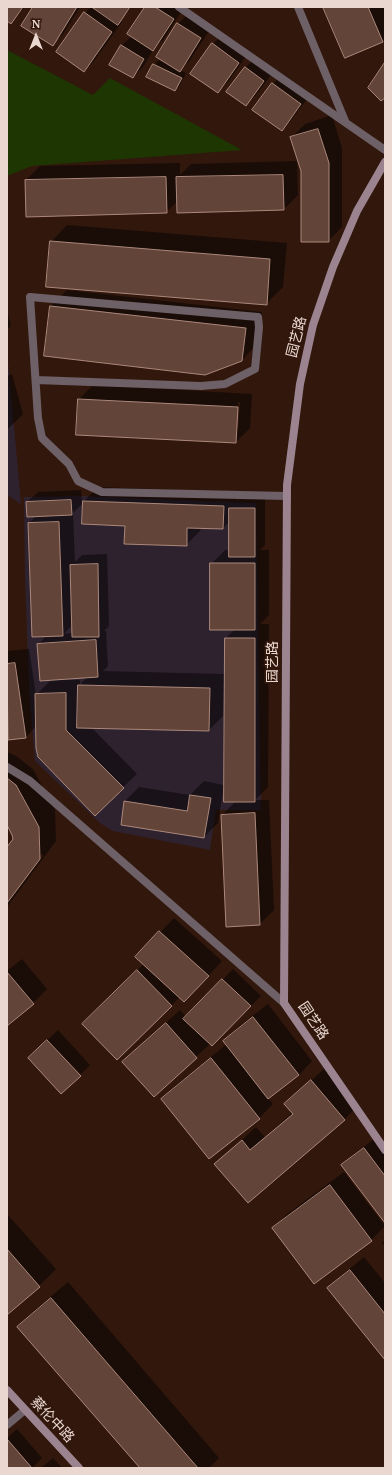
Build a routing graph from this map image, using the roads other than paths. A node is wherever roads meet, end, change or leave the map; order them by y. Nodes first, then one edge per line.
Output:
1 (179, 7) edge
2 (298, 7) edge
3 (345, 122) junction
4 (385, 150) edge
5 (385, 162) edge
6 (36, 380) junction
7 (287, 496) junction
8 (7, 767) edge
9 (284, 1003) junction
10 (385, 1150) edge
11 (7, 1390) edge
12 (25, 1410) junction
13 (7, 1425) edge
14 (79, 1468) edge

1 - 3 street
2 - 3 street
3 - 4 street
5 - 7 street, 园艺路
6 - 6 street
6 - 7 street
7 - 9 street, 园艺路
8 - 9 street
9 - 10 street, 园艺路
11 - 12 street, 蔡伦中路
12 - 13 street
12 - 14 street, 蔡伦中路

